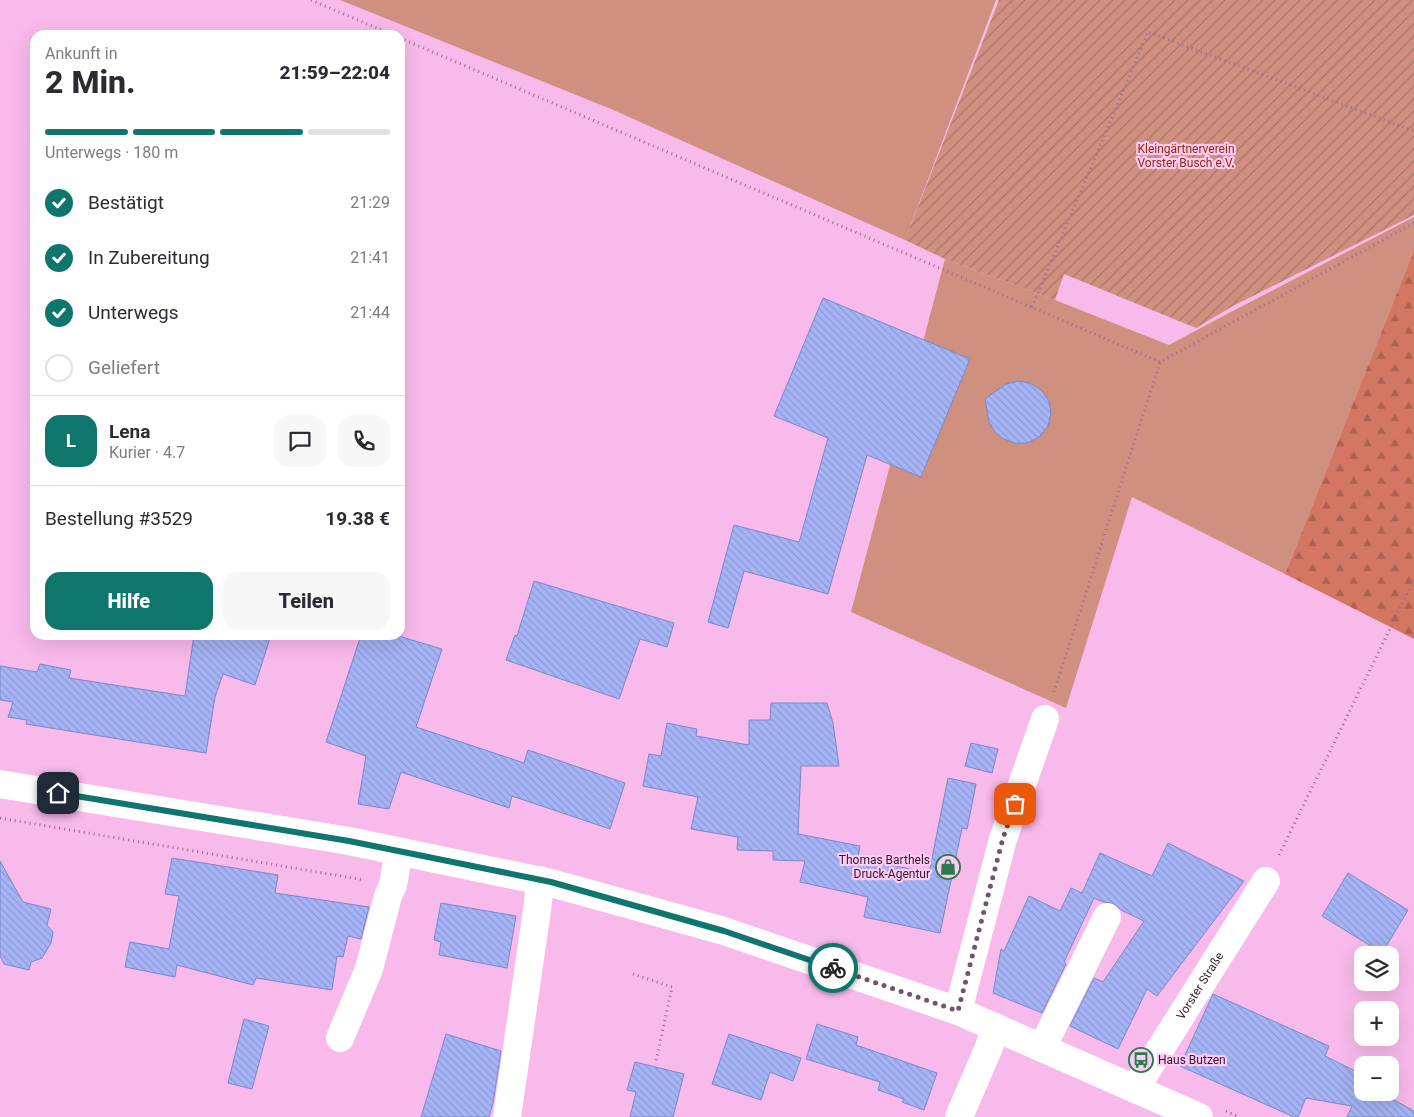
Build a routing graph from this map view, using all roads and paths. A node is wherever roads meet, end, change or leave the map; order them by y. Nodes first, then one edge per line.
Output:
1 (311, 0) edge
2 (381, 30) edge
3 (405, 40) edge
4 (1414, 131) edge
5 (1414, 223) edge
6 (1032, 307) junction
7 (1160, 362) junction
8 (1414, 580) edge
9 (1045, 719) joint
10 (0, 784) edge
11 (0, 818) edge
12 (399, 851) junction
13 (540, 880) junction
14 (1266, 881) joint
15 (393, 885) junction
16 (1107, 917) dead end
17 (633, 974) dead end
18 (958, 1011) junction
19 (995, 1027) junction
20 (340, 1038) dead end
21 (1042, 1048) junction
22 (656, 1061) dead end
23 (1135, 1089) junction
24 (507, 1117) edge
25 (959, 1117) edge
26 (1199, 1117) edge

1 - 2 path
3 - 6 path
4 - 6 path
5 - 7 path
6 - 7 path
7 - 9 path
8 - 14 path
9 - 18 main road
10 - 12 main road
11 - 15 path
12 - 13 main road
12 - 15 main road
13 - 18 main road
13 - 24 main road
14 - 23 main road, Vorster Straße
15 - 20 main road
16 - 21 main road
17 - 22 path
18 - 19 main road
19 - 21 main road
19 - 25 main road
21 - 23 main road
23 - 26 main road

